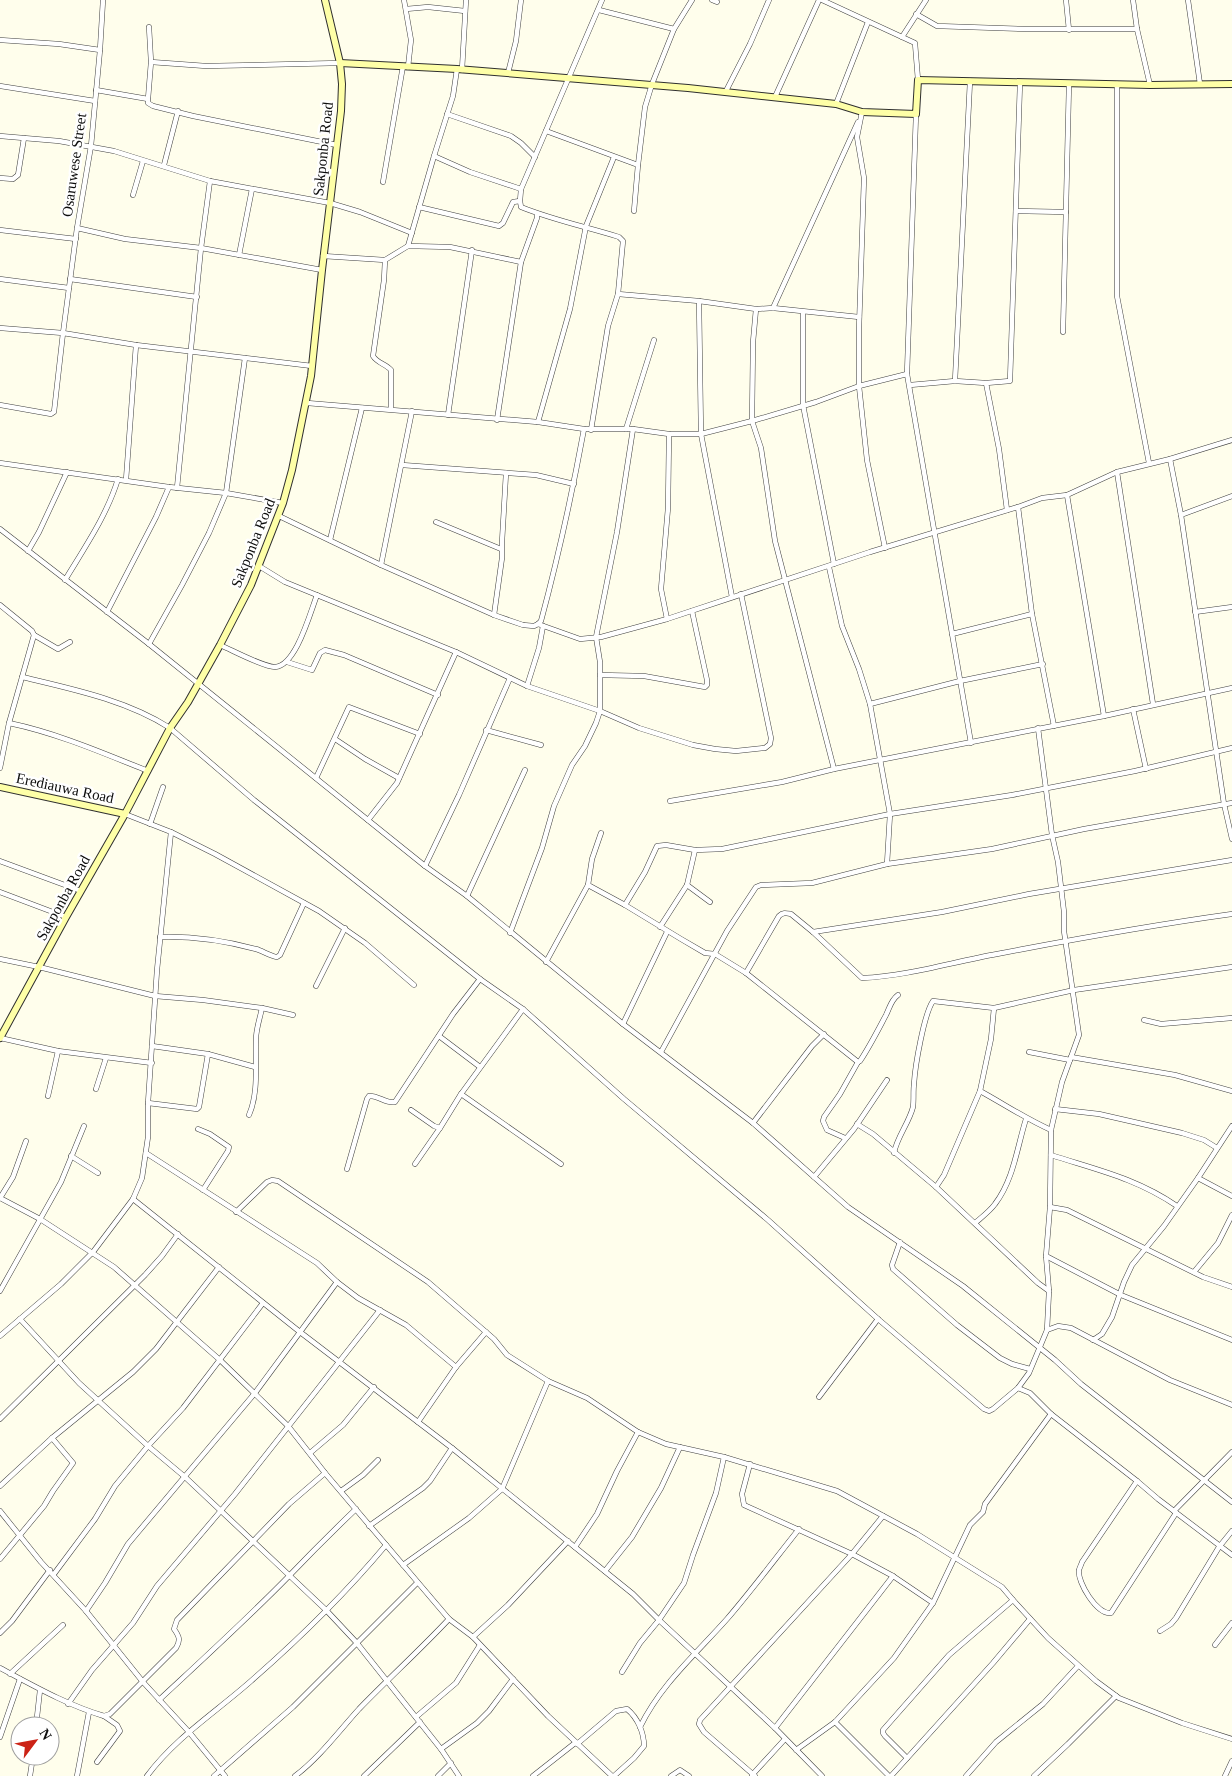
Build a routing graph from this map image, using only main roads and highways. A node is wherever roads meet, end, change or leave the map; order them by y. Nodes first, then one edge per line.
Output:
1 (325, 0) edge
2 (340, 63) junction
3 (1232, 84) edge
4 (0, 787) edge
5 (125, 814) junction
6 (0, 1038) edge

1 - 2 main road, Sakponba Road
2 - 3 main road
2 - 5 main road, Sakponba Road
4 - 5 main road, Erediauwa Road
5 - 6 main road, Sakponba Road

